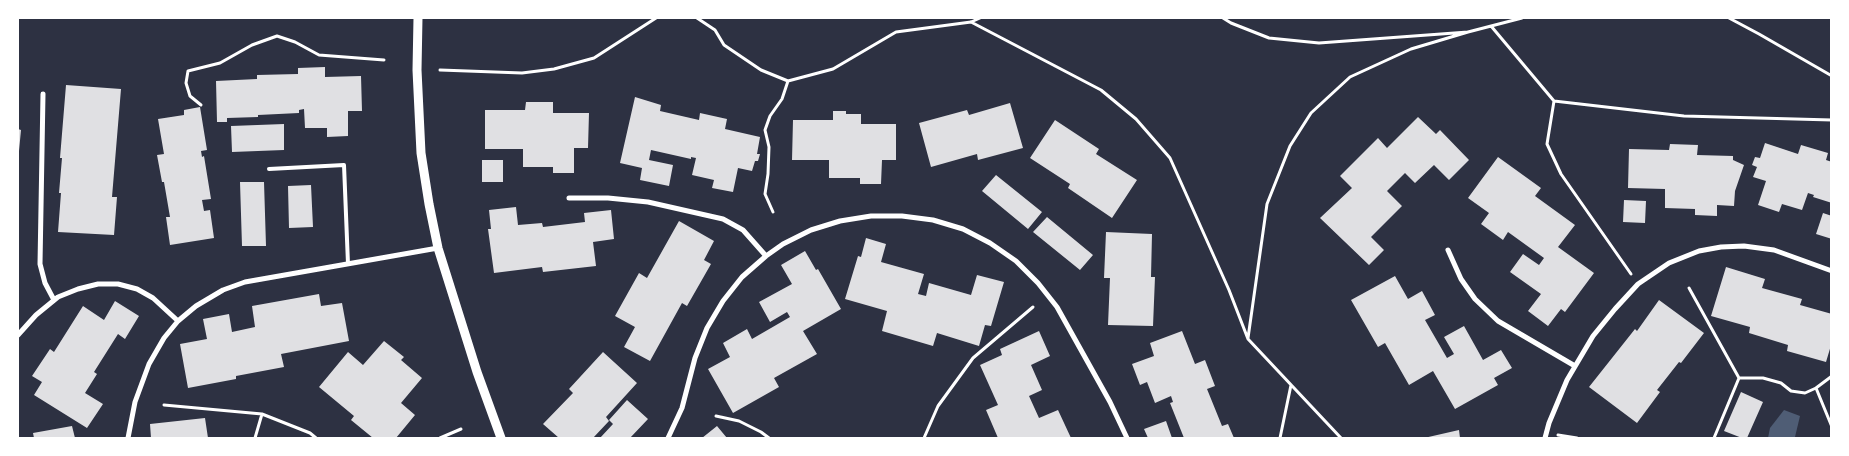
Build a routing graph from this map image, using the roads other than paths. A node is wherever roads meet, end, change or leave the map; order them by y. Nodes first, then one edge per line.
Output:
1 (418, 18) edge
2 (43, 94) dead end
3 (269, 170) dead end
4 (569, 198) dead end
5 (438, 248) junction
6 (1448, 250) dead end
7 (766, 256) junction
8 (348, 264) junction
9 (1832, 271) edge
10 (54, 300) junction
11 (178, 321) junction
12 (18, 335) edge
13 (1574, 366) junction
14 (128, 438) edge
15 (501, 438) edge
16 (668, 438) edge
17 (1127, 438) edge
18 (1545, 438) edge

1 - 5 street
2 - 10 street
3 - 8 lane
4 - 7 street
5 - 8 street
5 - 15 street
6 - 13 street
7 - 16 street
7 - 17 street
8 - 11 street
9 - 13 street
10 - 11 street
10 - 12 street
11 - 14 street
13 - 18 street

